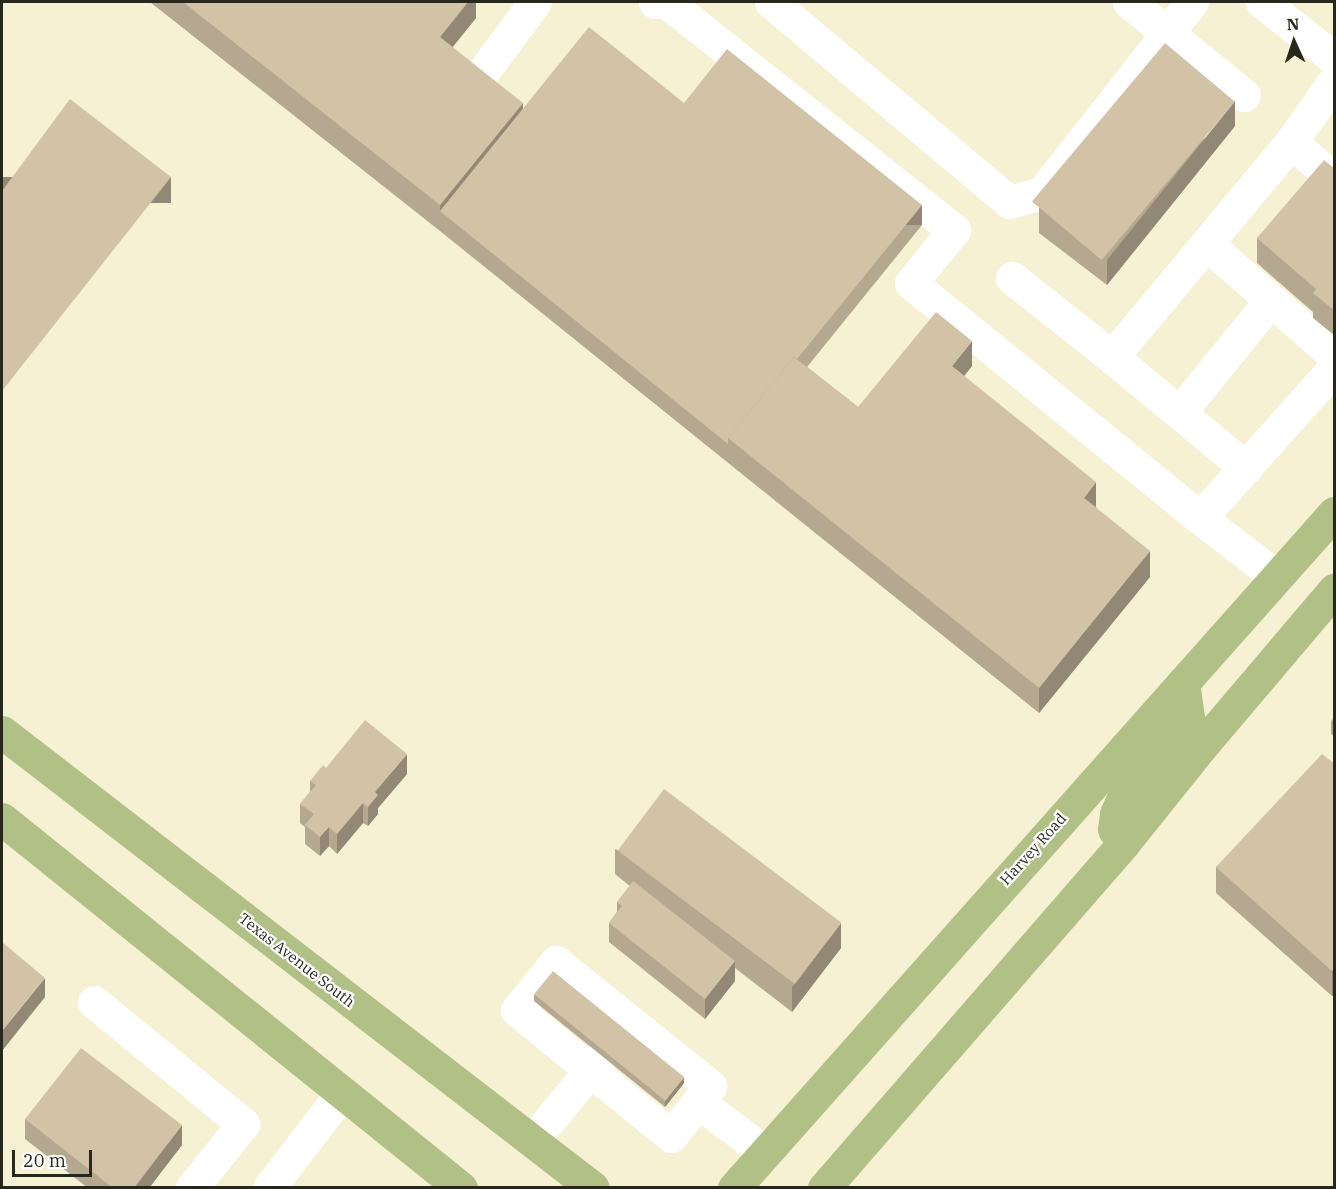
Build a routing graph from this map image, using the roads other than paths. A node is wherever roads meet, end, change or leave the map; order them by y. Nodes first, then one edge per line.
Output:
1 (535, 2) edge
2 (655, 2) edge
3 (771, 2) edge
4 (1129, 2) edge
5 (1192, 2) edge
6 (1262, 2) edge
7 (1167, 33) junction
8 (1335, 58) edge
9 (477, 80) edge
10 (1335, 81) edge
11 (1244, 95) dead end
12 (1291, 142) junction
13 (1335, 179) edge
14 (1207, 244) junction
15 (1012, 278) dead end
16 (1270, 301) junction
17 (1335, 355) edge
18 (1112, 357) junction
19 (1335, 368) edge
20 (1180, 412) junction
21 (1246, 468) junction
22 (1335, 513) edge
23 (1200, 518) junction
24 (1277, 577) junction
25 (1335, 590) edge
26 (1183, 682) junction
27 (2, 732) edge
28 (2, 819) edge
29 (1123, 844) junction
30 (94, 1002) dead end
31 (612, 1046) junction
32 (342, 1093) junction
33 (698, 1102) junction
34 (532, 1141) junction
35 (765, 1152) junction
36 (192, 1188) edge
37 (269, 1188) edge
38 (461, 1188) edge
39 (593, 1188) edge
40 (734, 1188) edge
41 (824, 1188) edge

1 - 9 street
2 - 23 street
3 - 7 street
4 - 7 street
5 - 7 street
6 - 8 street
7 - 11 street
10 - 12 street
12 - 13 street
12 - 14 street
14 - 16 street
14 - 18 street
15 - 18 street
16 - 17 street
16 - 20 street
18 - 20 street
19 - 21 street
20 - 21 street
21 - 23 street
22 - 24 main road, Harvey Road
23 - 24 street
24 - 26 main road, Harvey Road
25 - 29 main road
26 - 29 main road
26 - 35 main road, Harvey Road
27 - 34 main road, Texas Avenue South
28 - 32 main road
29 - 41 main road
30 - 36 street
31 - 33 street
31 - 33 street
31 - 34 street
32 - 37 street
32 - 38 main road
33 - 35 street
34 - 39 main road, Texas Avenue South
35 - 40 main road, Harvey Road

